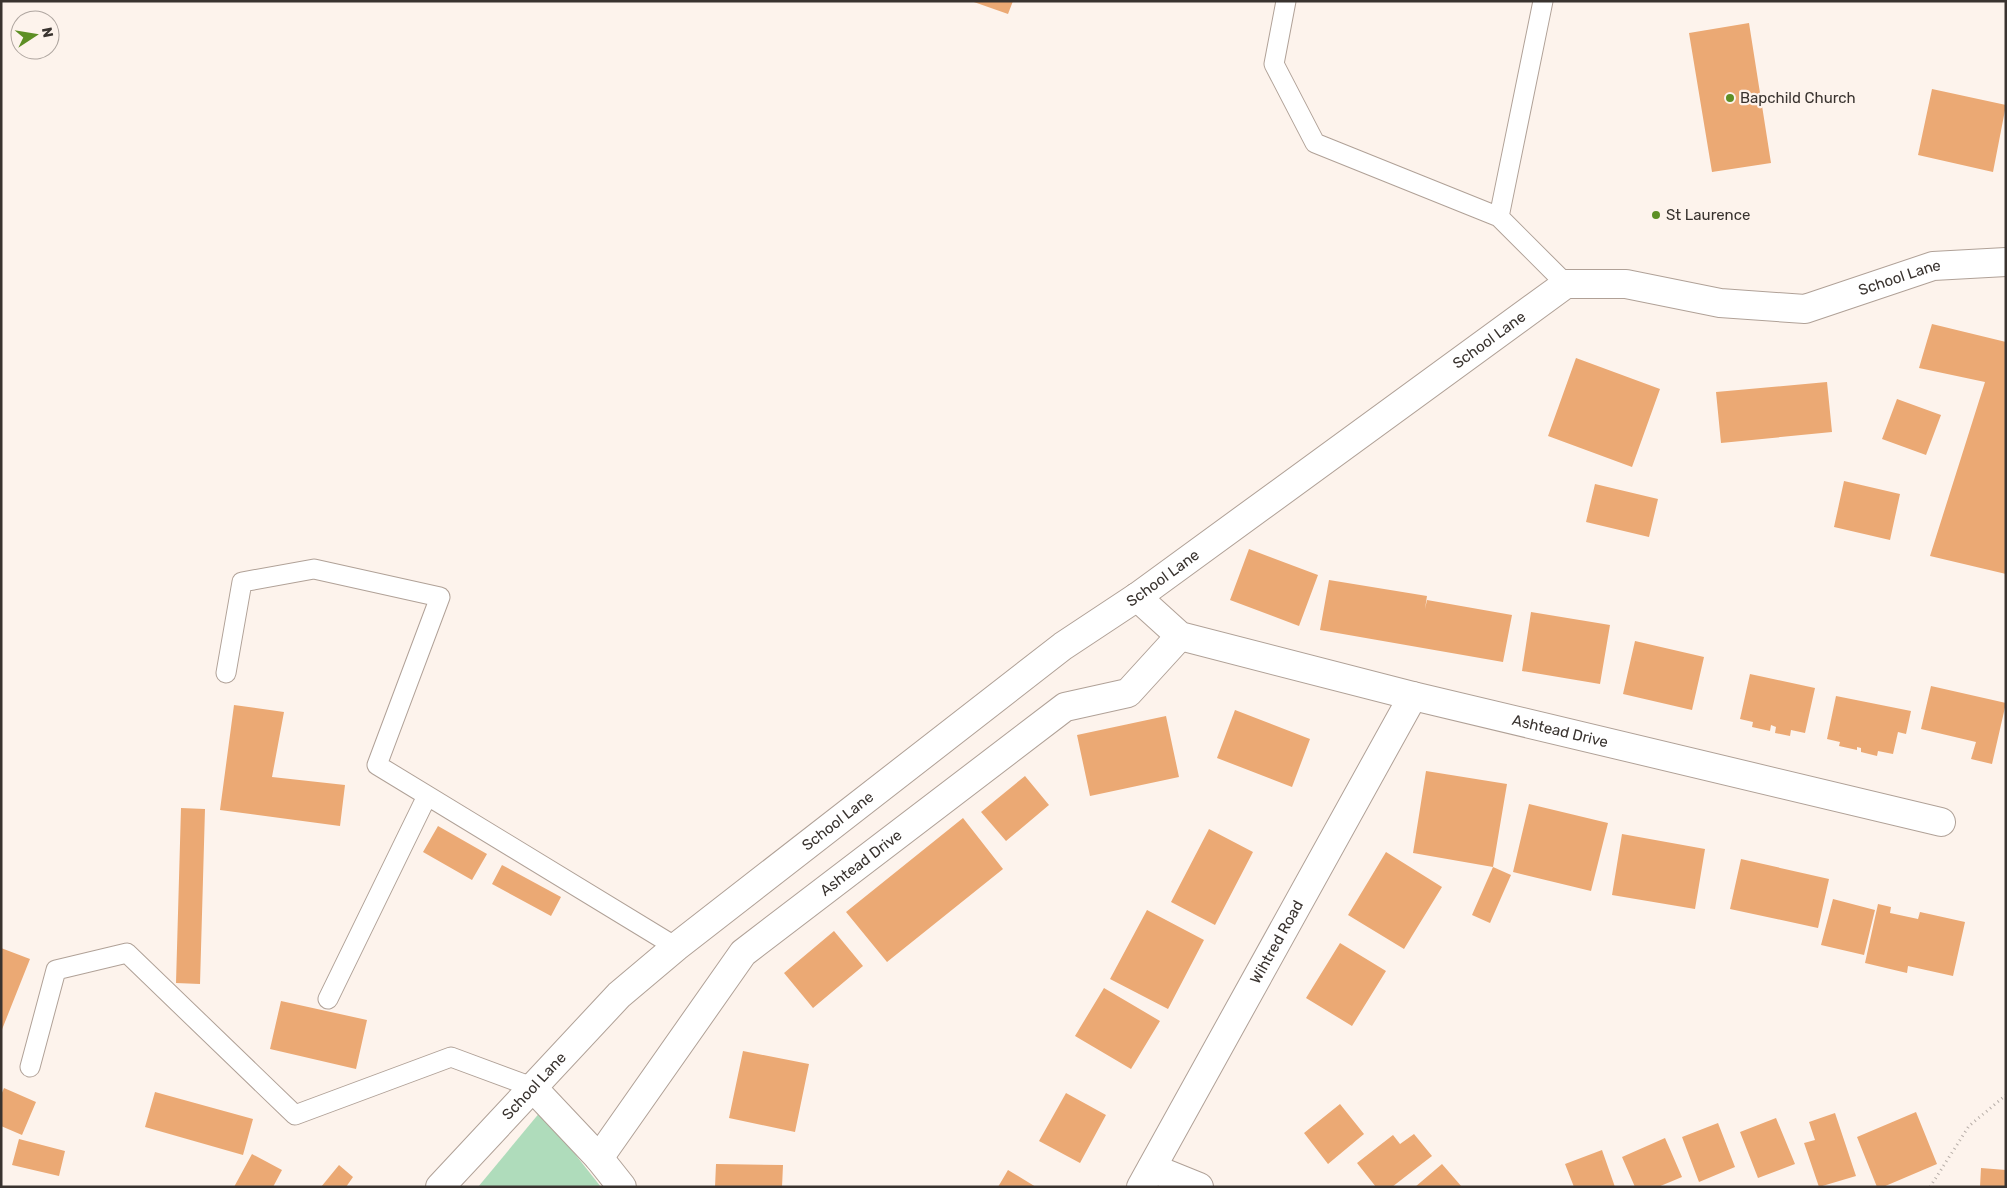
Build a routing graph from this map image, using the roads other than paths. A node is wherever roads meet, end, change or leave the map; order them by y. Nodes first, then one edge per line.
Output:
1 (1286, 1) edge
2 (1543, 1) edge
3 (1499, 217) junction
4 (2006, 262) edge
5 (1566, 284) junction
6 (1137, 597) junction
7 (1180, 636) junction
8 (226, 673) dead end
9 (1413, 696) junction
10 (426, 796) junction
11 (1941, 822) dead end
12 (676, 947) junction
13 (328, 999) dead end
14 (30, 1066) dead end
15 (532, 1087) junction
16 (599, 1158) junction
17 (1146, 1177) edge
18 (440, 1187) edge
19 (622, 1187) edge
20 (1199, 1187) edge

1 - 3 lane
2 - 3 lane
3 - 5 lane
4 - 5 street, School Lane
5 - 6 street, School Lane
6 - 7 street, Ashtead Drive
6 - 12 street, School Lane
7 - 9 street, Ashtead Drive
7 - 16 street, Ashtead Drive
8 - 10 lane
9 - 11 street, Ashtead Drive
9 - 17 street, Wihtred Road
10 - 12 lane
10 - 13 lane
12 - 15 street, School Lane
14 - 15 lane
15 - 16 street
15 - 18 street, School Lane
16 - 19 street
17 - 20 street

